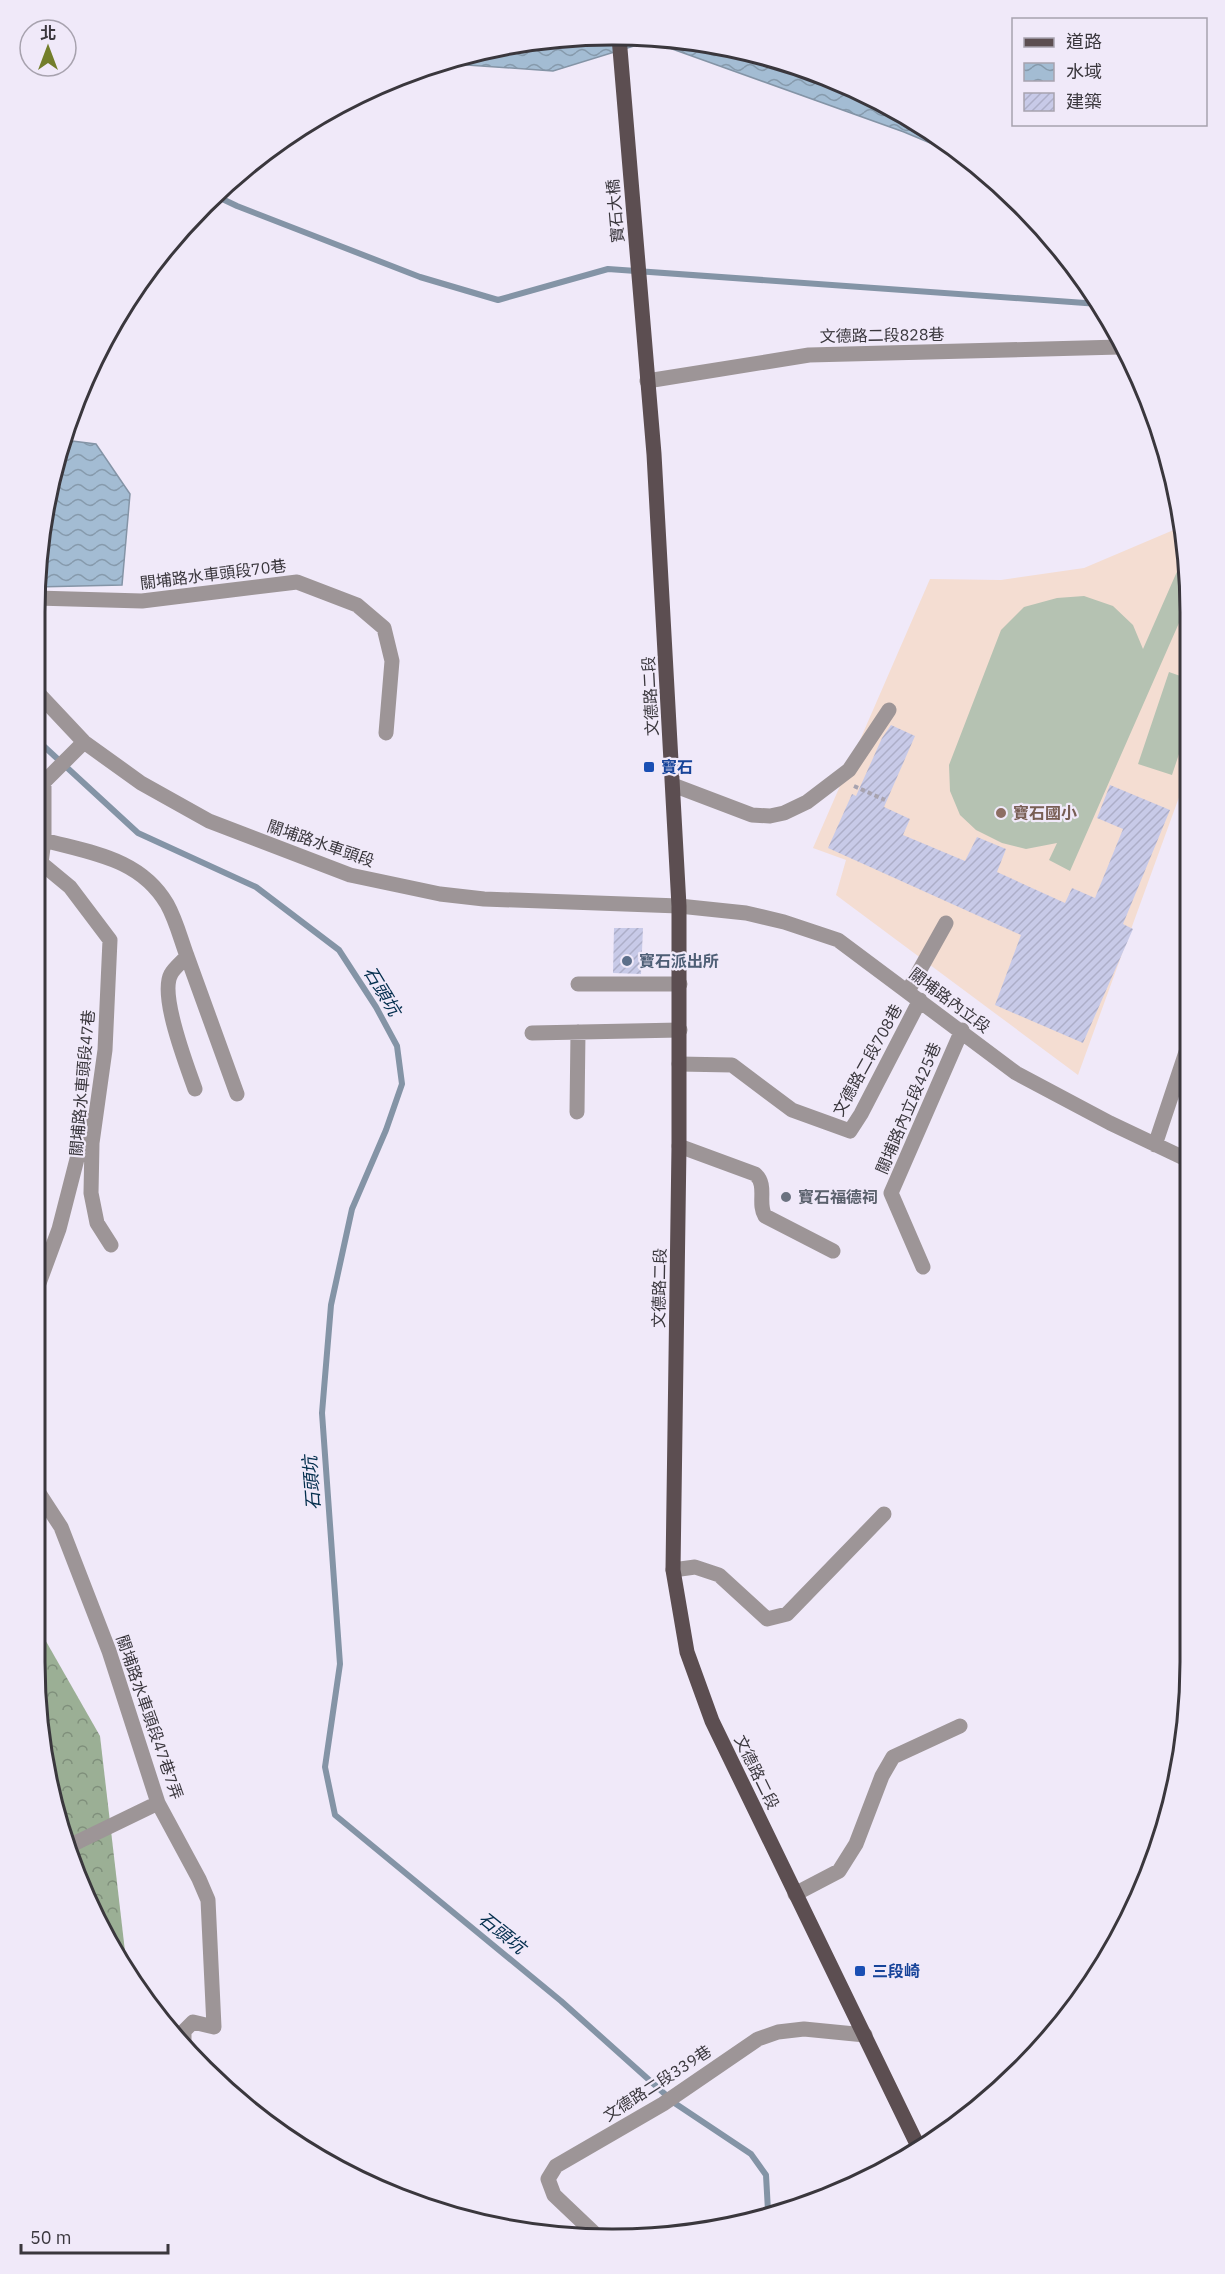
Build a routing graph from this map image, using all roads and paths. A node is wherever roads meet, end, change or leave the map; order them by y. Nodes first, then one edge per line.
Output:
1 (620, 45) edge
2 (1113, 347) edge
3 (647, 381) junction
4 (45, 598) edge
5 (45, 700) edge
6 (888, 710) dead end
7 (386, 733) dead end
8 (84, 741) junction
9 (45, 781) edge
10 (673, 785) junction
11 (824, 790) junction
12 (885, 800) dead end
13 (45, 843) edge
14 (45, 866) edge
15 (679, 906) junction
16 (946, 923) dead end
17 (187, 957) junction
18 (578, 984) dead end
19 (680, 984) junction
20 (914, 996) junction
21 (680, 1030) junction
22 (962, 1030) junction
23 (578, 1032) junction
24 (532, 1033) dead end
25 (105, 1050) junction
26 (679, 1064) junction
27 (1180, 1069) edge
28 (195, 1089) dead end
29 (237, 1094) dead end
30 (577, 1112) dead end
31 (1155, 1145) junction
32 (679, 1146) junction
33 (1180, 1156) edge
34 (111, 1245) dead end
35 (833, 1251) dead end
36 (45, 1267) edge
37 (923, 1267) dead end
38 (45, 1502) edge
39 (884, 1514) dead end
40 (673, 1569) junction
41 (960, 1725) dead end
42 (158, 1803) junction
43 (75, 1843) edge
44 (795, 1894) junction
45 (184, 2034) edge
46 (865, 2035) junction
47 (915, 2141) edge
48 (589, 2228) edge

1 - 3 main road, 寶石大橋
2 - 3 street, 文德路二段828巷
3 - 10 main road, 文德路二段
4 - 7 street, 關埔路水車頭段70巷
5 - 8 street, 關埔路水車頭段
6 - 11 street
8 - 9 street, 關埔路水車頭段47巷
8 - 15 street, 關埔路水車頭段
10 - 11 street
10 - 15 main road, 文德路二段
11 - 12 path
13 - 17 street
14 - 25 street, 關埔路水車頭段47巷
15 - 19 main road, 文德路二段
15 - 20 street, 關埔路內立段
16 - 20 street
17 - 28 street
17 - 29 street
18 - 19 street
19 - 21 main road, 文德路二段
20 - 22 street, 關埔路內立段
20 - 26 street, 文德路二段708巷
21 - 23 street
21 - 26 main road, 文德路二段
22 - 31 street, 關埔路內立段
22 - 37 street, 關埔路內立段425巷
23 - 24 street
23 - 30 street
25 - 34 street, 關埔路水車頭段47巷
25 - 36 street
26 - 32 main road, 文德路二段
27 - 31 street
31 - 33 street, 關埔路內立段
32 - 35 street
32 - 40 main road, 文德路二段
38 - 42 street, 關埔路水車頭段47巷7弄
39 - 40 street
40 - 44 main road, 文德路二段
41 - 44 street
42 - 43 street
42 - 45 street, 關埔路水車頭段47巷7弄
44 - 46 main road, 文德路二段
46 - 47 main road, 文德路二段
46 - 48 street, 文德路二段339巷

